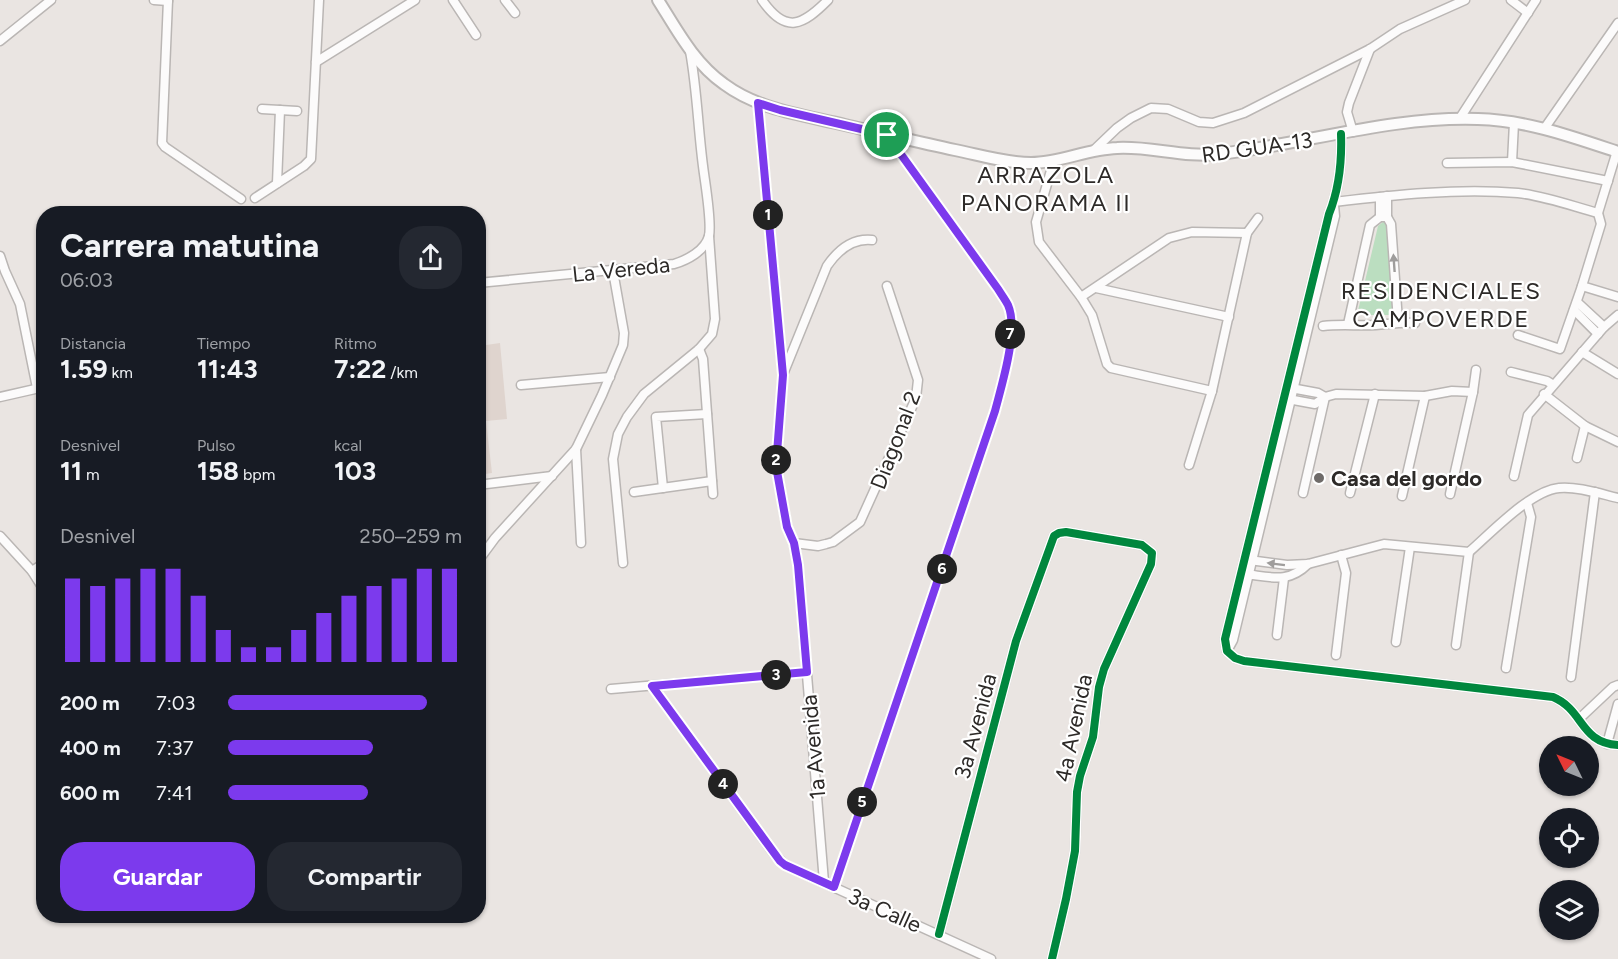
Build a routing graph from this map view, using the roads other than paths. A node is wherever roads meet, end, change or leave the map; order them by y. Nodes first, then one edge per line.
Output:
1 (51, 0) edge
2 (154, 0) edge
3 (319, 0) edge
4 (416, 0) edge
5 (453, 0) edge
6 (506, 0) edge
7 (658, 0) edge
8 (762, 0) edge
9 (828, 0) edge
10 (1465, 0) edge
11 (1511, 0) edge
12 (1536, 0) edge
13 (168, 1) edge
14 (515, 13) dead end
15 (1528, 13) junction
16 (1618, 23) edge
17 (476, 34) dead end
18 (0, 41) edge
19 (1370, 49) junction
20 (690, 50) junction
21 (316, 62) junction
22 (758, 107) junction
23 (262, 109) dead end
24 (280, 110) junction
25 (297, 111) dead end
26 (1460, 118) junction
27 (1514, 123) junction
28 (1544, 129) junction
29 (1353, 132) junction
30 (1341, 134) junction
31 (887, 135) junction
32 (1094, 150) junction
33 (1617, 151) edge
34 (1054, 160) junction
35 (1512, 162) junction
36 (1447, 163) dead end
37 (1608, 181) junction
38 (277, 183) junction
39 (1384, 197) junction
40 (255, 198) dead end
41 (241, 199) dead end
42 (1334, 202) junction
43 (1598, 213) junction
44 (1383, 217) junction
45 (1258, 218) dead end
46 (1247, 233) junction
47 (709, 236) junction
48 (872, 240) dead end
49 (0, 256) edge
50 (613, 271) junction
51 (486, 282) edge
52 (887, 286) dead end
53 (1582, 286) junction
54 (1096, 288) junction
55 (1081, 297) junction
56 (1618, 297) edge
57 (1575, 306) junction
58 (1618, 315) edge
59 (1230, 317) junction
60 (1398, 321) junction
61 (1415, 323) dead end
62 (1348, 324) junction
63 (1323, 326) dead end
64 (1601, 330) junction
65 (1518, 335) dead end
66 (699, 349) junction
67 (1582, 351) junction
68 (36, 370) edge
69 (1476, 370) dead end
70 (1511, 372) dead end
71 (1618, 374) edge
72 (783, 375) junction
73 (610, 377) junction
74 (1552, 384) junction
75 (521, 385) dead end
76 (36, 388) edge
77 (1291, 388) junction
78 (1212, 391) junction
79 (1473, 392) junction
80 (1375, 394) junction
81 (1544, 394) junction
82 (1425, 396) junction
83 (0, 397) edge
84 (1325, 397) junction
85 (1288, 399) junction
86 (707, 414) junction
87 (1585, 426) junction
88 (1618, 442) edge
89 (576, 449) junction
90 (1576, 458) dead end
91 (1189, 465) dead end
92 (553, 476) junction
93 (1514, 476) dead end
94 (711, 481) junction
95 (486, 484) edge
96 (663, 488) junction
97 (634, 492) dead end
98 (1595, 492) junction
99 (1303, 493) dead end
100 (1350, 493) dead end
101 (713, 494) dead end
102 (1450, 494) dead end
103 (1402, 496) dead end
104 (1618, 498) edge
105 (1527, 504) junction
106 (1059, 533) joint
107 (0, 536) edge
108 (581, 543) dead end
109 (794, 543) junction
110 (1410, 547) junction
111 (486, 550) edge
112 (1469, 552) junction
113 (1341, 555) junction
114 (1249, 560) junction
115 (623, 563) dead end
116 (1308, 564) junction
117 (36, 568) edge
118 (32, 571) junction
119 (1245, 574) junction
120 (36, 577) edge
121 (1284, 578) junction
122 (1277, 635) dead end
123 (1396, 642) dead end
124 (1456, 645) dead end
125 (1336, 655) dead end
126 (1506, 668) dead end
127 (807, 672) junction
128 (1570, 677) dead end
129 (1618, 685) edge
130 (652, 686) junction
131 (611, 689) dead end
132 (1618, 704) edge
133 (1579, 719) junction
134 (1606, 744) junction
135 (1618, 745) edge
136 (824, 882) junction
137 (834, 887) junction
138 (939, 934) junction
139 (991, 959) edge
140 (1052, 959) edge

1 - 18 street
2 - 13 street
3 - 21 street
4 - 21 street
5 - 17 street
6 - 14 street
7 - 20 main road, RD GUA-13
8 - 9 street
10 - 19 street
11 - 15 street
12 - 15 street
13 - 41 street
15 - 26 street
16 - 28 street
19 - 29 street
19 - 32 street
20 - 22 main road, RD GUA-13
20 - 47 street
21 - 38 street
22 - 31 main road, RD GUA-13
22 - 72 street, 1a Avenida
23 - 24 street
24 - 25 street
24 - 38 street
26 - 27 main road, RD GUA-13
26 - 29 main road, RD GUA-13
27 - 28 main road, RD GUA-13
27 - 35 street
28 - 33 main road, RD GUA-13
29 - 30 main road, RD GUA-13
30 - 32 main road, RD GUA-13
30 - 42 street
31 - 34 main road, RD GUA-13
31 - 137 street
32 - 34 main road, RD GUA-13
33 - 37 street
34 - 55 street
35 - 36 street
35 - 37 street
37 - 43 street
38 - 40 street
39 - 42 street
39 - 43 street
39 - 44 street
42 - 77 street
43 - 53 street
60 -> 44 street
44 - 62 street
45 - 46 street
46 - 54 street
46 - 59 street
47 - 50 street, La Vereda
47 - 66 street
48 - 72 street
49 - 68 street
50 - 51 street, La Vereda
50 - 73 street
52 - 109 street, Diagonal 2
53 - 56 street
53 - 57 street
54 - 55 street
54 - 59 street
55 - 78 street
57 - 64 street
57 - 65 street
58 - 64 street
59 - 78 street
60 - 61 street
60 - 62 street
62 - 63 street
64 - 67 street
66 - 86 street
66 - 115 street
67 - 71 street
67 - 74 street
69 - 79 street
70 - 74 street
72 - 109 street, 1a Avenida
73 - 75 street
73 - 89 street
74 - 81 street
76 - 83 street
77 - 84 street
77 - 85 street
78 - 91 street
79 - 82 street
79 - 102 street
80 - 82 street
80 - 84 street
80 - 100 street
81 - 87 street
81 - 93 street
82 - 103 street
84 - 85 street
84 - 99 street
85 - 114 street
86 - 94 street
86 - 96 street
87 - 88 street
87 - 90 street
89 - 92 street
89 - 108 street
92 - 95 street
92 - 111 street
94 - 96 street
94 - 101 street
96 - 97 street
98 - 104 street
98 - 105 street
98 - 128 street
105 - 112 street
105 - 126 street
106 - 138 street, 3a Avenida
106 - 140 street, 4a Avenida
107 - 118 street
109 - 127 street, 1a Avenida
110 - 112 street
110 - 113 street
110 - 123 street
112 - 124 street
113 - 116 street
113 - 125 street
116 -> 114 street
114 - 119 street
116 - 121 street
117 - 118 street
118 - 120 street
119 - 121 street
119 - 133 street
121 - 122 street
127 - 130 street
127 - 136 street, 1a Avenida
129 - 133 street
130 - 131 street
130 - 136 street, 3a Calle
132 - 134 street
133 - 134 street
134 - 135 street
136 - 137 street, 3a Calle
137 - 138 street, 3a Calle
138 - 139 street, 3a Calle

